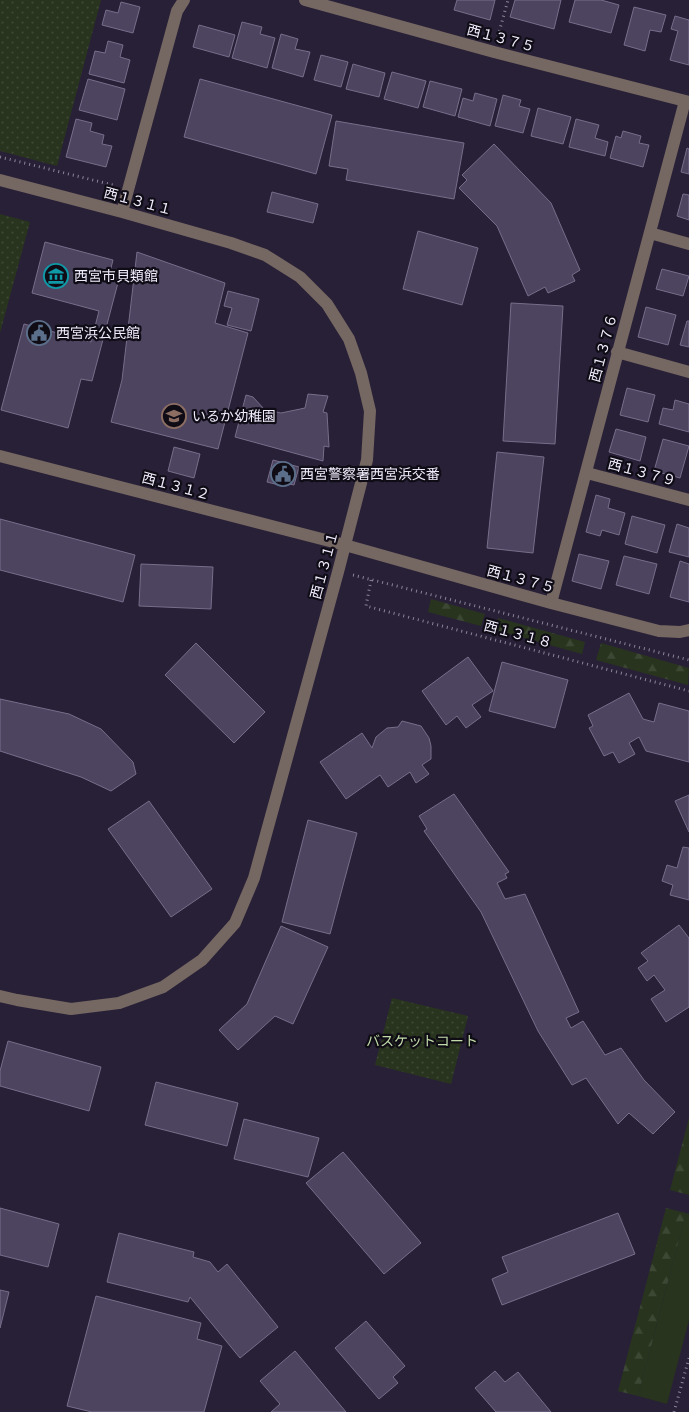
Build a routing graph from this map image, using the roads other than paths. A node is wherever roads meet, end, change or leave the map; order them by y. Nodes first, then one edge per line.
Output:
1 (184, 0) edge
2 (306, 0) edge
3 (687, 102) edge
4 (0, 180) edge
5 (122, 212) junction
6 (650, 233) junction
7 (689, 244) edge
8 (618, 352) junction
9 (689, 372) edge
10 (0, 456) edge
11 (587, 473) junction
12 (689, 500) edge
13 (345, 546) junction
14 (551, 603) junction
15 (689, 630) edge
16 (0, 996) edge

1 - 5 street
2 - 3 street, 西１３７５
3 - 6 street, 西１３７６
4 - 5 street, 西１３１１
5 - 13 street, 西１３１１
6 - 7 street
6 - 8 street, 西１３７６
8 - 9 street
8 - 11 street, 西１３７６
10 - 13 street, 西１３１２
11 - 12 street, 西１３７９
11 - 14 street, 西１３７６
13 - 14 street, 西１３７５
13 - 16 street, 西１３１１
14 - 15 street, 西１３７５

